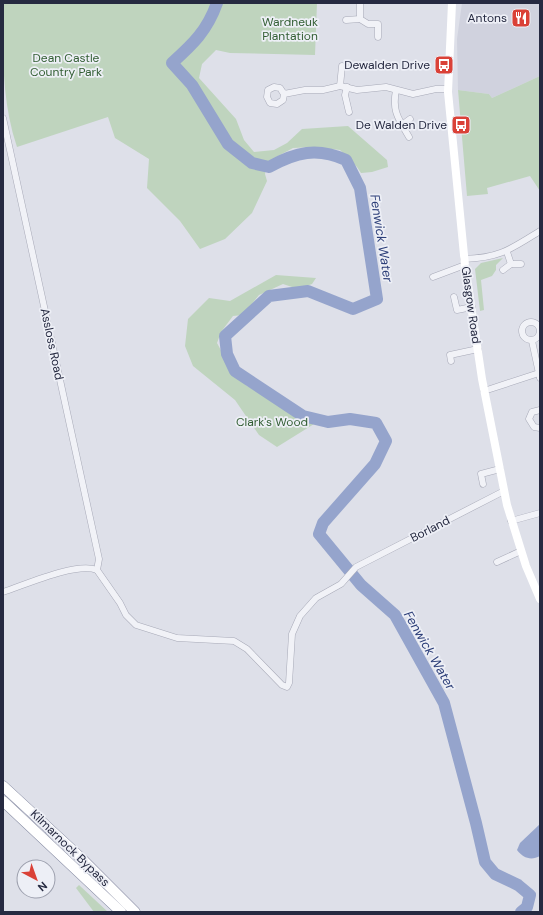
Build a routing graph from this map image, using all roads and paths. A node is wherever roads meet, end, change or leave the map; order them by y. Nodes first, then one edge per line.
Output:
1 (360, 3) edge
2 (452, 3) edge
3 (360, 19) junction
4 (346, 20) dead end
5 (378, 37) dead end
6 (342, 66) dead end
7 (344, 86) junction
8 (448, 89) junction
9 (396, 90) junction
10 (284, 94) dead end
11 (348, 112) dead end
12 (3, 118) edge
13 (410, 120) dead end
14 (402, 125) junction
15 (409, 137) dead end
16 (540, 231) edge
17 (507, 252) junction
18 (465, 262) junction
19 (511, 264) junction
20 (521, 264) dead end
21 (503, 270) dead end
22 (433, 277) dead end
23 (454, 297) dead end
24 (472, 307) junction
25 (532, 341) dead end
26 (478, 349) junction
27 (451, 362) dead end
28 (539, 376) edge
29 (484, 391) junction
30 (540, 410) edge
31 (540, 428) edge
32 (500, 469) junction
33 (483, 484) dead end
34 (504, 491) junction
35 (540, 513) edge
36 (511, 521) junction
37 (521, 551) junction
38 (497, 562) dead end
39 (96, 570) junction
40 (3, 592) edge
41 (540, 599) edge
42 (3, 786) edge
43 (3, 801) edge
44 (121, 912) edge
45 (135, 912) edge

1 - 3 street
2 - 8 main road, Glasgow Road
3 - 4 street
3 - 5 street
6 - 7 street
7 - 9 street
7 - 10 street
7 - 11 street
8 - 9 street
8 - 18 main road, Glasgow Road
9 - 14 street
12 - 39 street, Assloss Road
13 - 14 street
14 - 15 street
16 - 17 street
17 - 18 street
17 - 19 street
18 - 22 street
18 - 24 main road, Glasgow Road
19 - 20 street
19 - 21 street
23 - 24 street
24 - 26 main road, Glasgow Road
25 - 28 street
26 - 27 street
26 - 29 main road, Glasgow Road
28 - 29 street
29 - 32 main road, Glasgow Road
30 - 31 street
32 - 33 street
32 - 34 main road, Glasgow Road
34 - 36 main road, Glasgow Road
34 - 39 street, Borland
35 - 36 street
36 - 37 main road, Glasgow Road
37 - 38 street
37 - 41 main road, Glasgow Road
39 - 40 street
42 - 45 highway, Kilmarnock Bypass
43 - 44 highway, Kilmarnock Bypass

